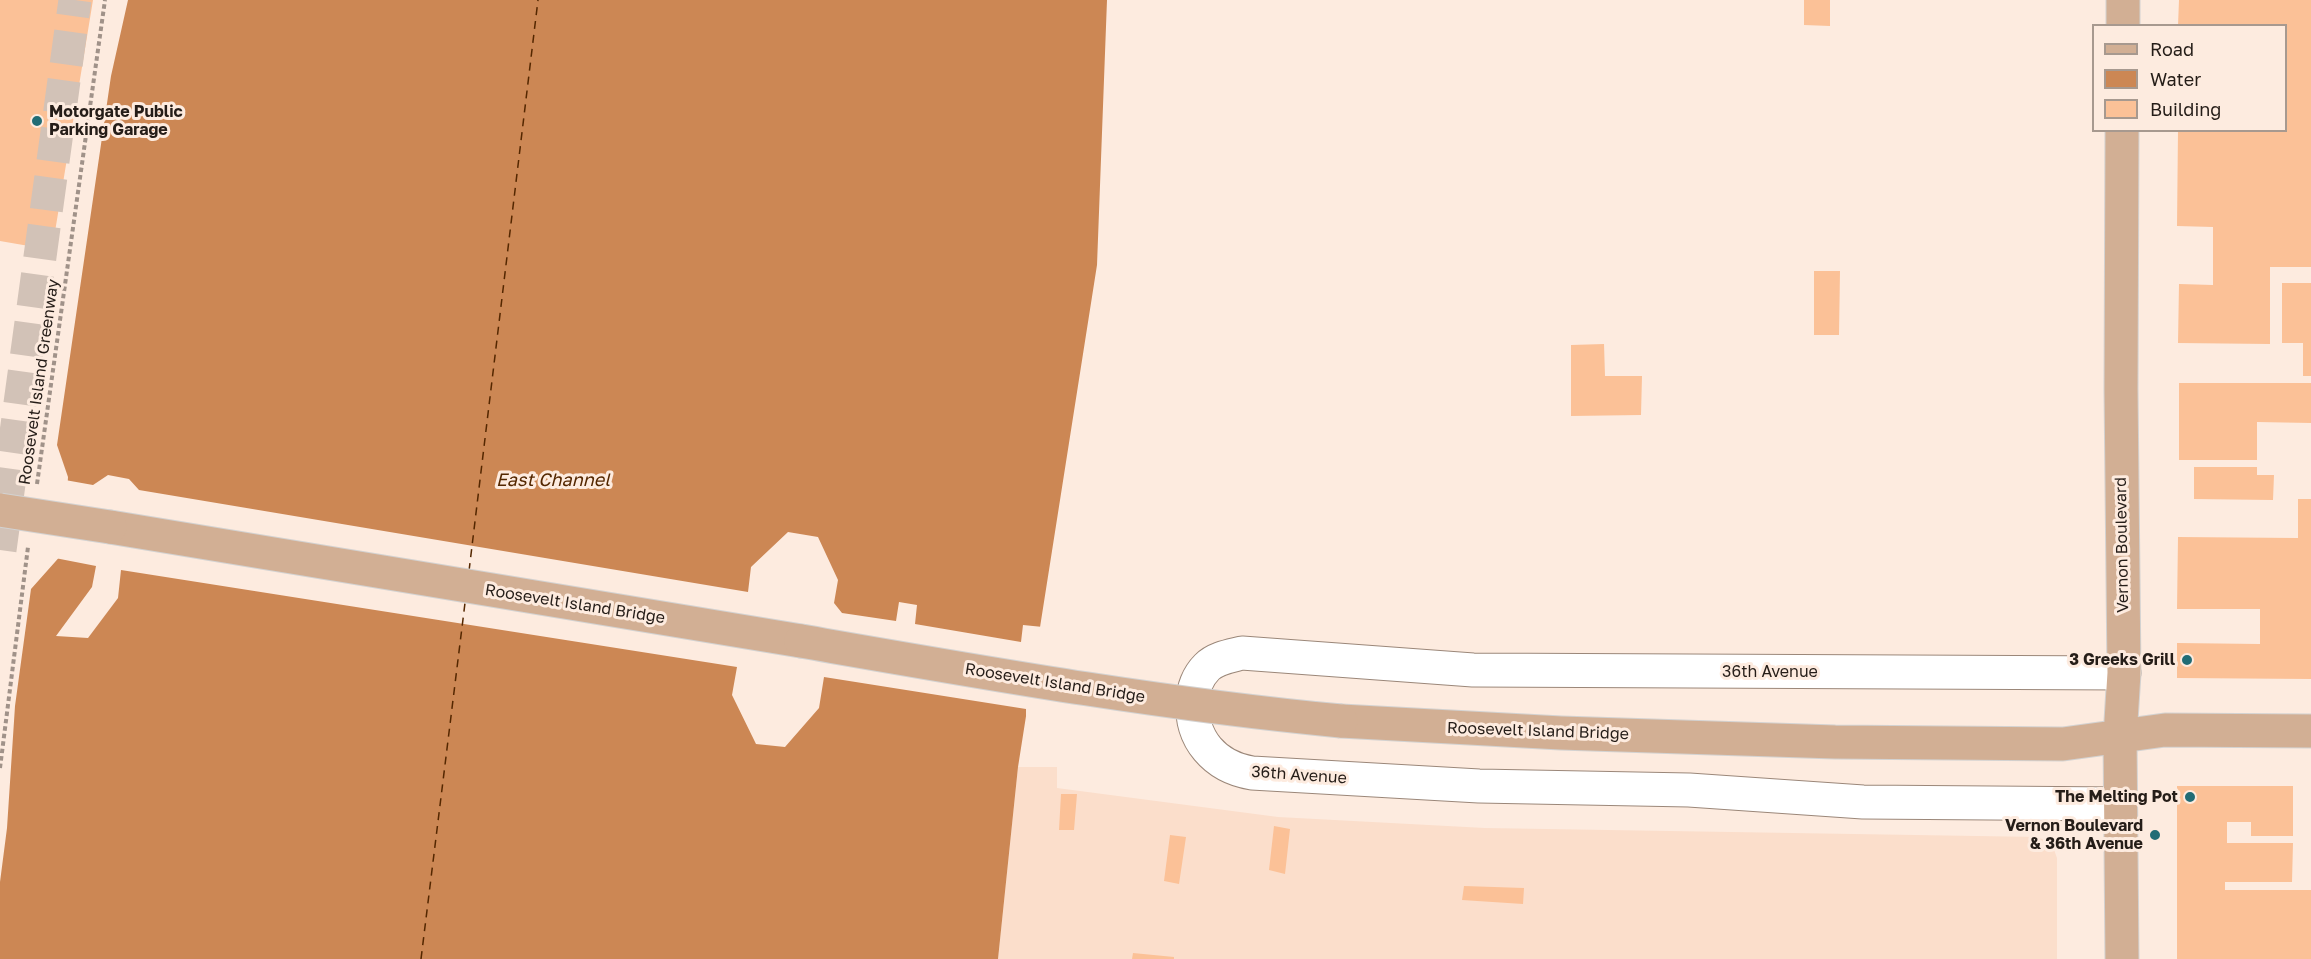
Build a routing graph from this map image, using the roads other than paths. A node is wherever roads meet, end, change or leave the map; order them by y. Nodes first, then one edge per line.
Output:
1 (2123, 0) edge
2 (2123, 24) edge
3 (2122, 132) edge
4 (0, 510) edge
5 (2124, 673) junction
6 (2311, 731) edge
7 (2120, 737) junction
8 (2120, 804) junction
9 (2122, 959) edge

1 - 2 main road
3 - 5 main road, Vernon Boulevard
4 - 7 main road, Roosevelt Island Bridge, bridge
5 - 7 main road, Vernon Boulevard
5 - 8 street, 36th Avenue
6 - 7 main road
7 - 8 main road, Vernon Boulevard
8 - 9 main road, Vernon Boulevard

